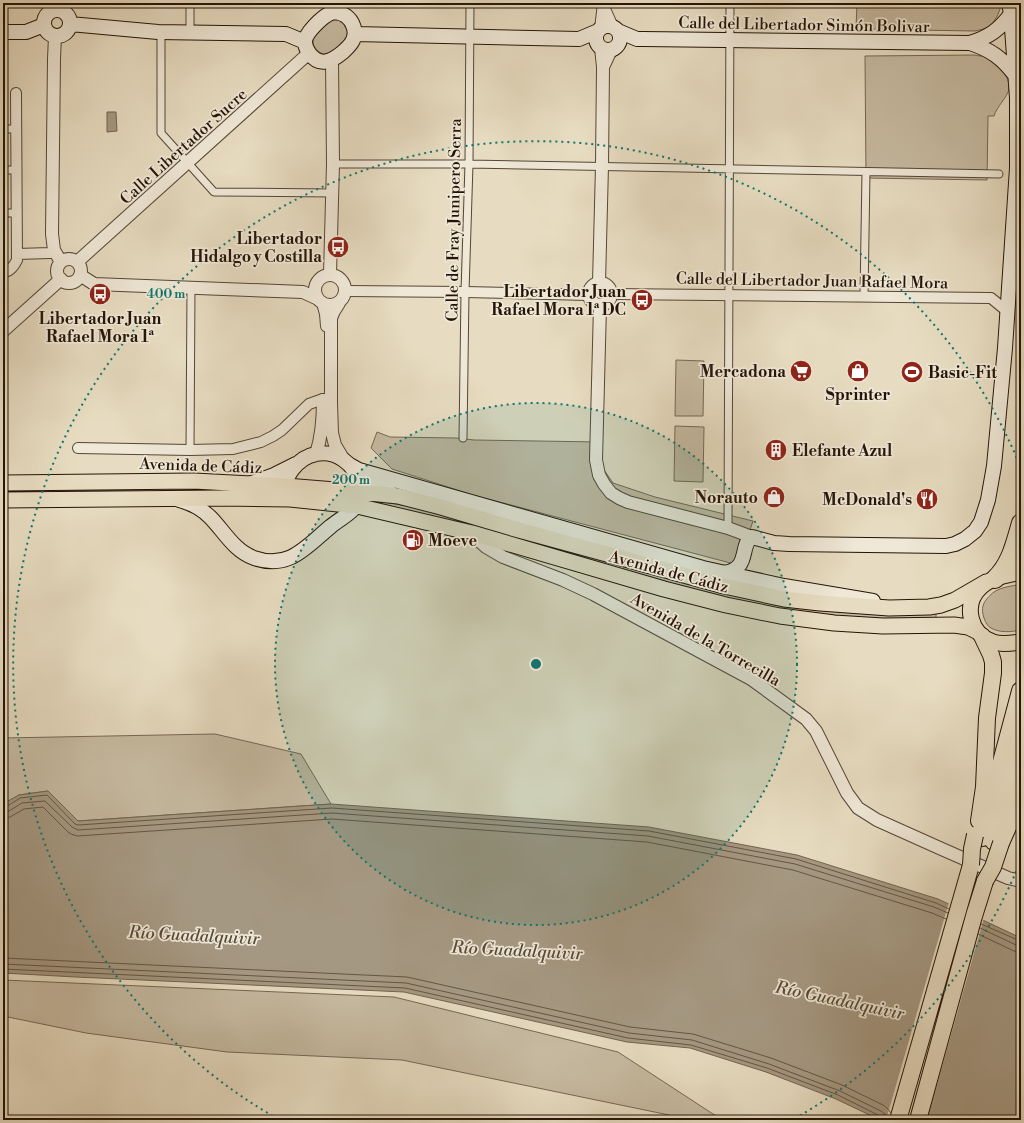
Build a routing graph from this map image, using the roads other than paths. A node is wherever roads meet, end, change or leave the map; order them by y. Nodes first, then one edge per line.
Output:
1 (190, 3) edge
2 (470, 3) edge
3 (730, 3) edge
4 (604, 6) edge
5 (56, 7) edge
6 (337, 8) edge
7 (1010, 9) edge
8 (70, 24) junction
9 (44, 25) junction
10 (3, 32) edge
11 (161, 32) junction
12 (190, 32) junction
13 (355, 34) junction
14 (55, 36) junction
15 (470, 37) junction
16 (607, 38) junction
17 (730, 40) junction
18 (970, 43) junction
19 (307, 48) junction
20 (332, 60) junction
21 (1015, 75) junction
22 (16, 93) dead end
23 (3, 129) edge
24 (16, 129) junction
25 (188, 163) junction
26 (333, 164) junction
27 (469, 164) junction
28 (602, 166) junction
29 (729, 169) junction
30 (3, 170) edge
31 (17, 170) junction
32 (866, 172) junction
33 (999, 174) dead end
34 (332, 193) junction
35 (3, 213) edge
36 (17, 213) junction
37 (55, 251) junction
38 (17, 254) junction
39 (61, 262) junction
40 (77, 262) junction
41 (3, 272) edge
42 (330, 274) junction
43 (80, 275) junction
44 (61, 279) junction
45 (599, 283) junction
46 (316, 284) junction
47 (191, 288) junction
48 (346, 291) junction
49 (303, 292) junction
50 (465, 292) junction
51 (611, 294) junction
52 (588, 295) junction
53 (729, 295) junction
54 (864, 297) junction
55 (321, 301) junction
56 (339, 303) junction
57 (600, 306) junction
58 (1008, 312) junction
59 (3, 331) edge
60 (323, 400) junction
61 (463, 438) dead end
62 (78, 448) dead end
63 (190, 450) junction
64 (316, 454) junction
65 (297, 464) junction
66 (350, 467) junction
67 (3, 483) edge
68 (248, 484) junction
69 (288, 492) junction
70 (398, 496) junction
71 (172, 498) junction
72 (358, 499) junction
73 (3, 500) edge
74 (1021, 523) edge
75 (724, 527) junction
76 (515, 529) junction
77 (571, 530) junction
78 (472, 533) junction
79 (751, 543) junction
80 (1021, 572) edge
81 (724, 573) junction
82 (991, 581) junction
83 (770, 583) junction
84 (929, 607) junction
85 (980, 634) junction
86 (1021, 642) edge
87 (1021, 691) edge
88 (1021, 741) edge
89 (1021, 798) edge
90 (988, 839) junction
91 (1021, 881) edge
92 (898, 1120) edge
93 (918, 1120) edge

1 - 12 street
2 - 15 street, Calle de Fray Junipero Serra
3 - 17 street
4 - 16 street
5 - 8 main road
5 - 9 main road
6 - 13 main road
6 - 19 main road
7 - 18 main road, Calle del Libertador Simón Bolivar
7 - 21 main road
8 - 11 main road
8 - 14 main road
9 - 10 main road
9 - 14 main road
11 - 12 main road
11 - 25 street
12 - 19 main road
13 - 15 main road
13 - 20 main road
14 - 37 street
15 - 16 main road
15 - 27 street, Calle de Fray Junipero Serra
16 - 17 main road, Calle del Libertador Simón Bolivar
16 - 28 street
17 - 18 main road, Calle del Libertador Simón Bolivar
17 - 29 street
18 - 21 main road, Calle del Libertador Simón Bolivar
19 - 20 main road
19 - 25 street, Calle Libertador Sucre
20 - 26 street
21 - 58 main road
22 - 24 street
23 - 24 street
24 - 31 street
25 - 34 street
25 - 40 street, Calle Libertador Sucre
26 - 27 street
26 - 34 street
27 - 28 street
27 - 50 street, Calle de Fray Junipero Serra
28 - 29 street
28 - 45 street
29 - 32 street
29 - 53 street
30 - 31 street
31 - 36 street
32 - 33 street
32 - 54 street
34 - 42 street
35 - 36 street
36 - 38 street
37 - 38 street
37 - 39 street
38 - 41 street
39 - 40 street
39 - 44 street
40 - 43 street
42 - 46 street
42 - 48 street
43 - 44 street
43 - 47 street
44 - 59 street
45 - 51 street
45 - 52 street
46 - 49 street
46 - 55 street
47 - 49 street
47 - 63 street
48 - 50 street
48 - 56 street
49 - 55 street
50 - 52 street
50 - 61 street, Calle de Fray Junipero Serra
51 - 53 street, Calle del Libertador Juan Rafael Mora
51 - 57 street
52 - 57 street
53 - 54 street, Calle del Libertador Juan Rafael Mora
53 - 75 street
54 - 58 street, Calle del Libertador Juan Rafael Mora
55 - 56 street
55 - 60 street
56 - 66 street
57 - 75 street
58 - 79 main road
60 - 63 street
60 - 64 street
62 - 63 street
64 - 65 main road
64 - 66 main road
65 - 68 main road
65 - 69 main road
66 - 70 main road, Avenida de Cádiz
66 - 72 main road
66 - 77 main road, Avenida de Cádiz
67 - 68 main road, Avenida de Cádiz
68 - 69 main road, Avenida de Cádiz
69 - 71 main road, Avenida de Cádiz
69 - 72 main road, Avenida de Cádiz
70 - 72 main road, Avenida de Cádiz
70 - 76 main road, Avenida de Cádiz
71 - 72 main road, Avenida de Cádiz
71 - 73 main road, Avenida de Cádiz
72 - 78 main road, Avenida de Cádiz
74 - 82 highway
75 - 79 street
76 - 77 main road, Avenida de Cádiz
76 - 84 main road, Avenida de Cádiz
77 - 81 main road, Avenida de Cádiz
78 - 85 main road, Avenida de Cádiz
78 - 91 street, Avenida de la Torrecilla
79 - 81 main road
79 - 83 main road
80 - 82 main road, Avenida de Cádiz
81 - 83 main road, Avenida de Cádiz
82 - 84 main road, Avenida de Cádiz
82 - 85 main road
83 - 84 main road, Avenida de Cádiz
85 - 86 main road, Avenida de Cádiz
85 - 90 highway
87 - 90 highway
88 - 90 highway
89 - 90 highway
90 - 92 highway
90 - 93 highway

